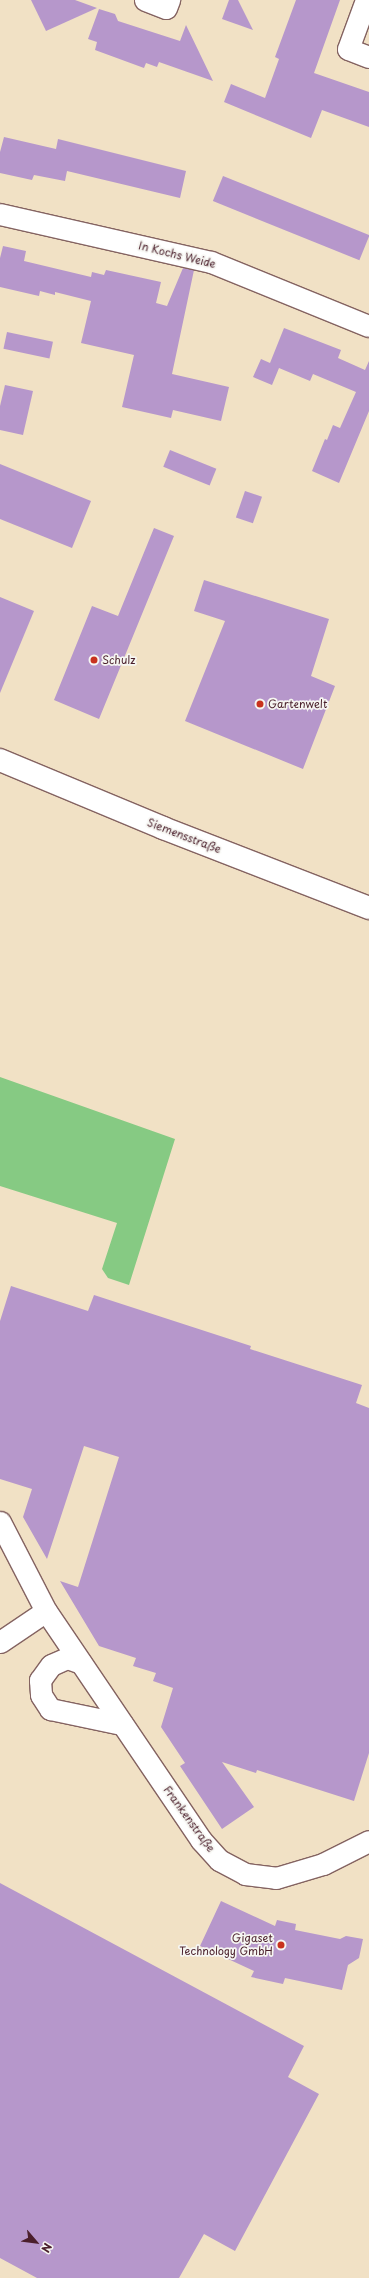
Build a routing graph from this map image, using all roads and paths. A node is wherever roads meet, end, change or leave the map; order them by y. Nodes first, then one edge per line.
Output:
1 (145, 0) edge
2 (169, 0) edge
3 (366, 0) edge
4 (369, 57) edge
5 (0, 214) edge
6 (369, 326) edge
7 (0, 760) edge
8 (369, 908) edge
9 (0, 1522) edge
10 (46, 1611) junction
11 (0, 1642) edge
12 (81, 1663) junction
13 (122, 1724) junction
14 (369, 1841) edge

1 - 2 street
3 - 4 street
5 - 6 street, In Kochs Weide
7 - 8 street, Siemensstraße
9 - 10 street, Frankenstraße
10 - 11 street
10 - 12 street, Frankenstraße
12 - 13 street, Frankenstraße
12 - 13 street
13 - 14 street, Frankenstraße

